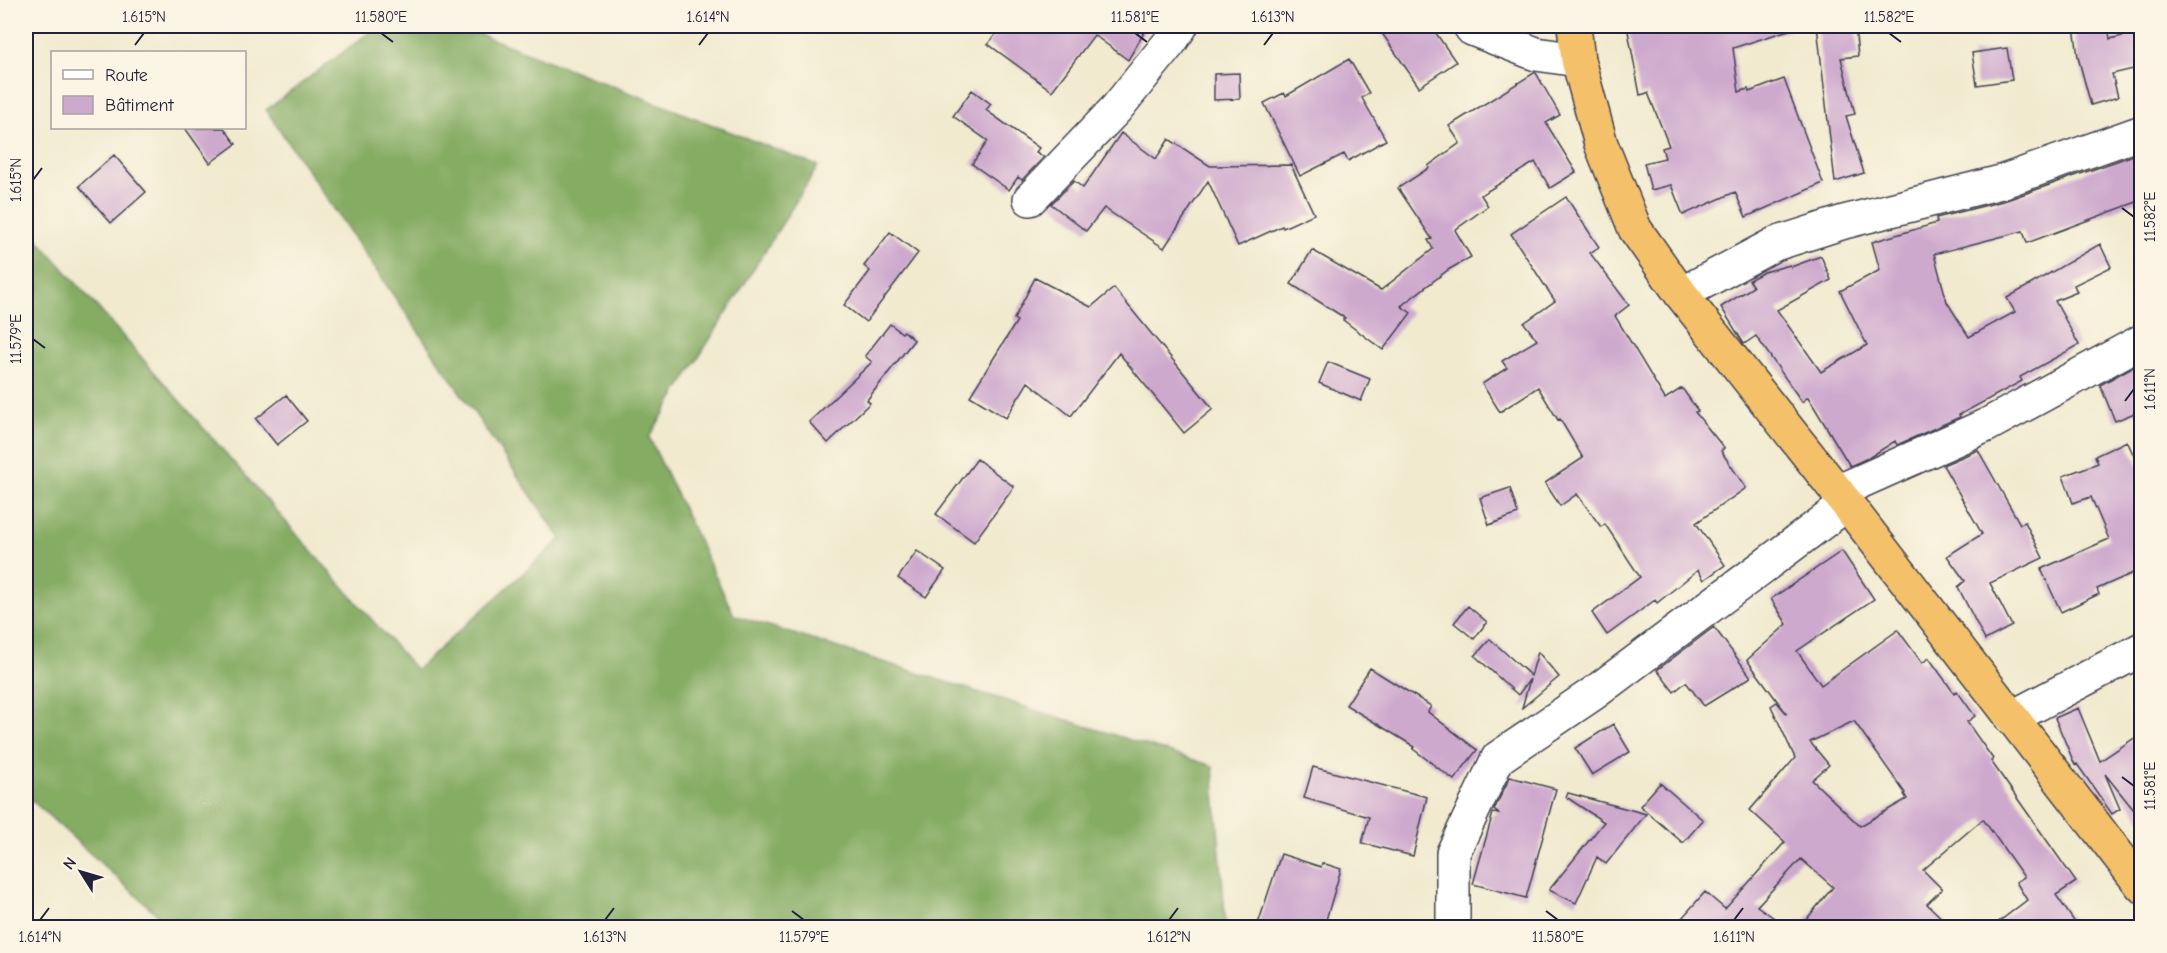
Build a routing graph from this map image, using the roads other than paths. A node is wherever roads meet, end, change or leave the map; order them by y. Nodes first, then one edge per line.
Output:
1 (1181, 26) edge
2 (1470, 26) edge
3 (1574, 26) edge
4 (1578, 60) junction
5 (2142, 132) edge
6 (1030, 199) dead end
7 (1681, 294) junction
8 (2142, 341) edge
9 (1842, 498) junction
10 (2142, 649) edge
11 (2011, 717) junction
12 (2142, 886) edge
13 (1453, 927) edge

1 - 6 street
2 - 4 street
3 - 4 highway
4 - 7 highway
5 - 7 street
7 - 9 highway
8 - 9 street
9 - 11 highway
9 - 13 street
10 - 11 street
11 - 12 highway

